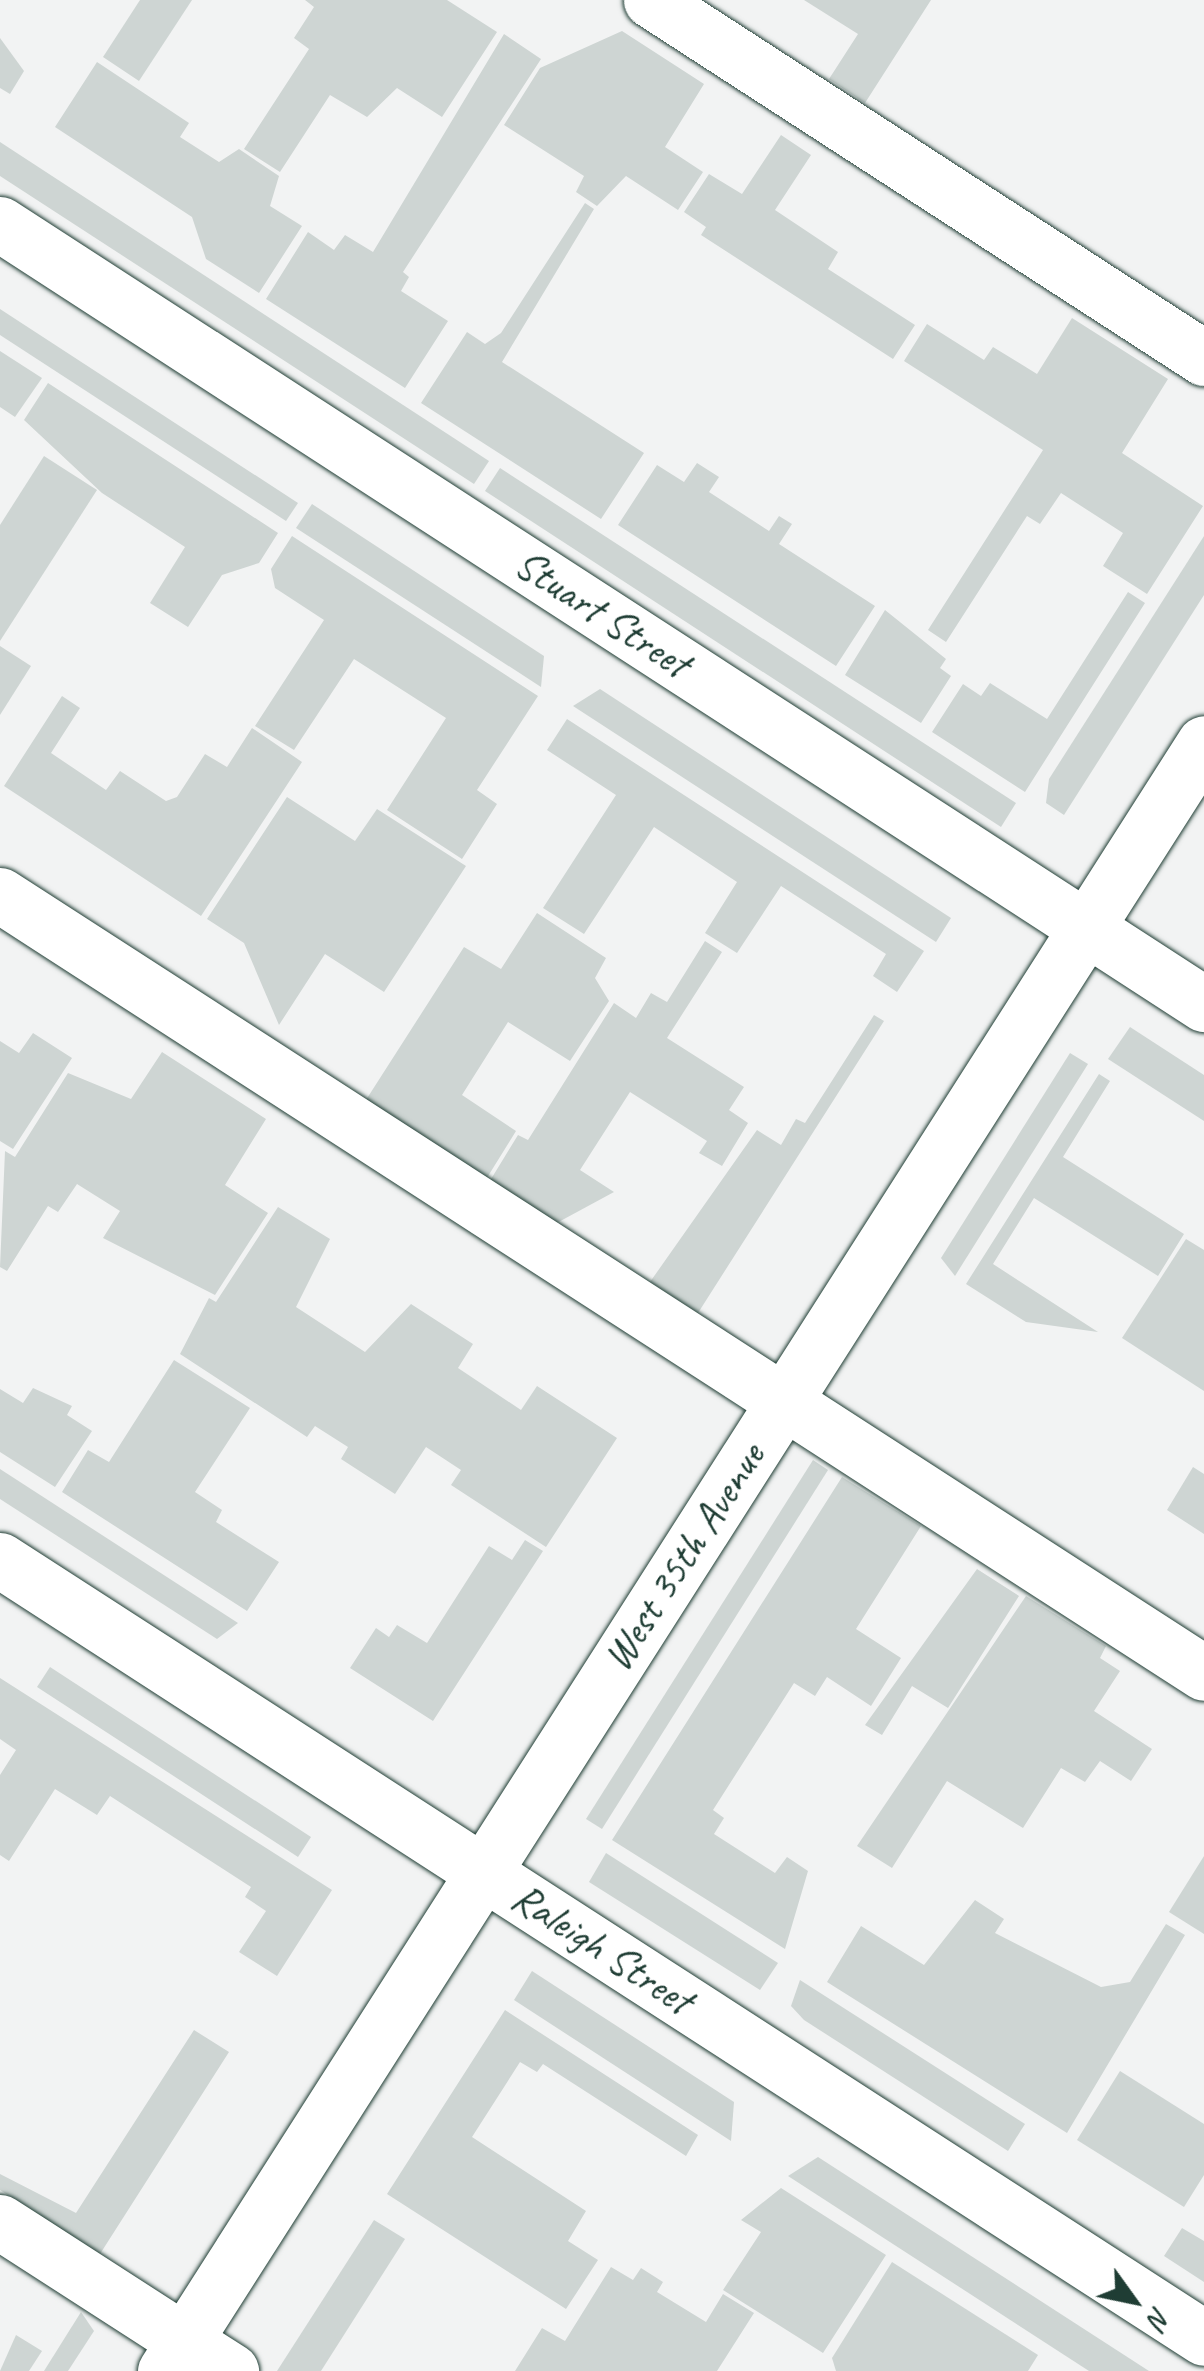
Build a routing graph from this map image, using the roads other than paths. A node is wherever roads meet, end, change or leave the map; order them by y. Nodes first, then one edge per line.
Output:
1 (651, 0) edge
2 (0, 224) edge
3 (1204, 358) edge
4 (1204, 743) edge
5 (0, 895) edge
6 (1087, 928) junction
7 (1204, 1004) edge
8 (784, 1402) junction
9 (0, 1560) edge
10 (1204, 1673) edge
11 (482, 1872) junction
12 (0, 2222) edge
13 (1204, 2338) edge
14 (175, 2356) edge
15 (231, 2371) edge

1 - 3 street
2 - 6 street, Stuart Street
4 - 6 street, West 35th Avenue
5 - 8 street
6 - 7 street, Stuart Street
6 - 8 street, West 35th Avenue
8 - 10 street
8 - 11 street, West 35th Avenue
9 - 11 street, Raleigh Street
11 - 13 street, Raleigh Street
11 - 14 street, West 35th Avenue
12 - 14 street
14 - 15 street

